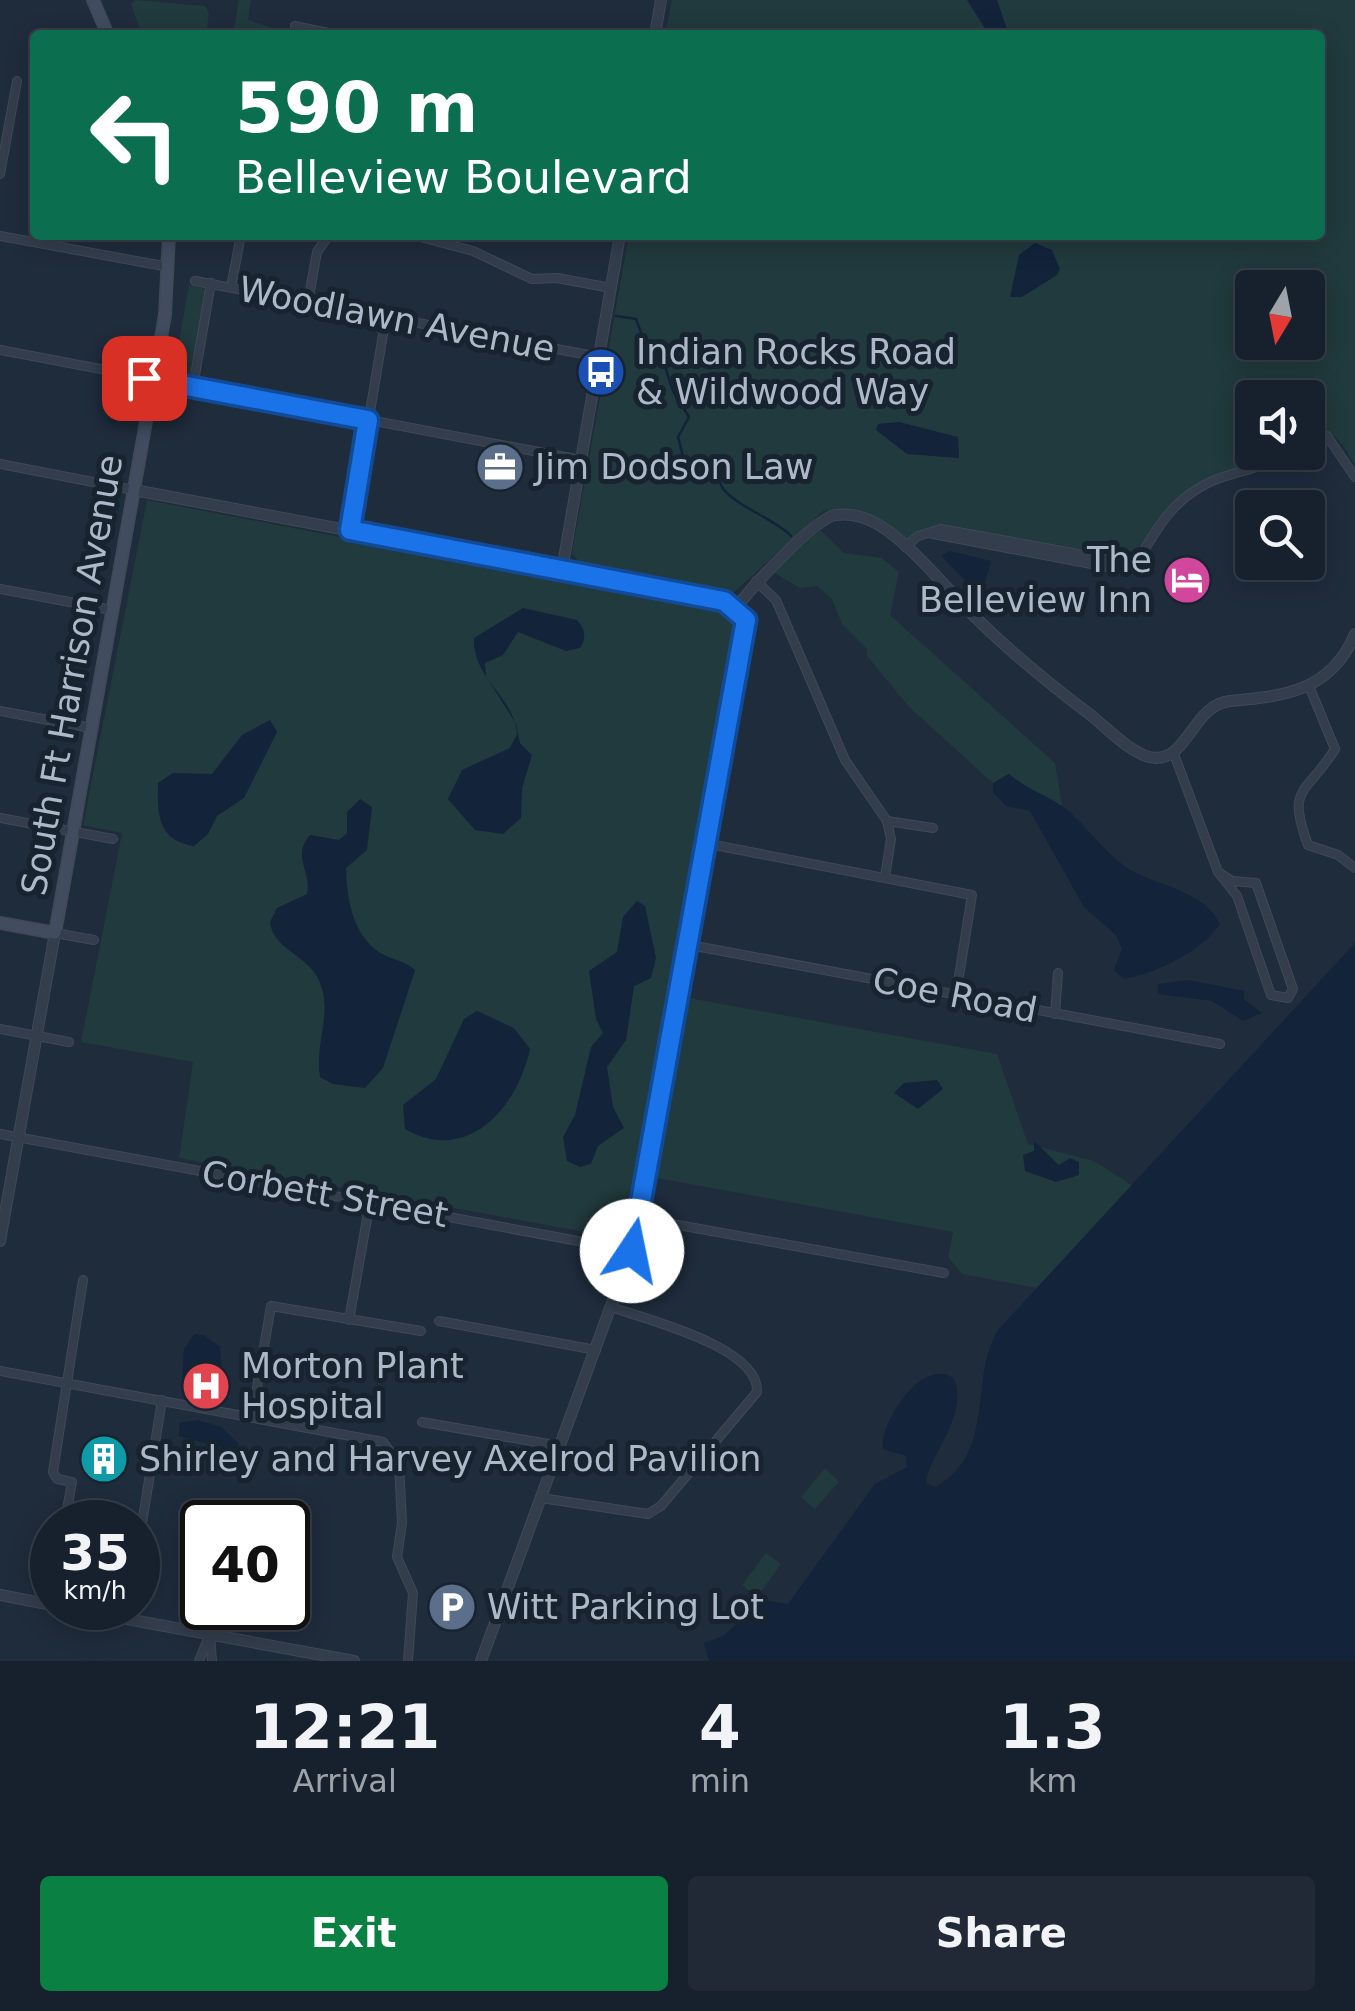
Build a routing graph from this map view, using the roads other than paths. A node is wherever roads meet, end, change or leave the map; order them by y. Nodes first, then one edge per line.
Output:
1 (93, 0) edge
2 (661, 0) edge
3 (295, 26) dead end
4 (106, 30) edge
5 (314, 30) edge
6 (656, 30) edge
7 (17, 81) dead end
8 (0, 174) edge
9 (0, 236) edge
10 (169, 240) edge
11 (240, 240) edge
12 (325, 240) edge
13 (431, 240) edge
14 (619, 240) edge
15 (170, 268) junction
16 (195, 280) dead end
17 (211, 284) junction
18 (232, 287) junction
19 (611, 288) junction
20 (308, 302) junction
21 (386, 316) junction
22 (0, 350) edge
23 (599, 357) junction
24 (153, 380) junction
25 (193, 387) junction
26 (368, 420) junction
27 (1325, 436) edge
28 (581, 460) junction
29 (0, 464) edge
30 (1253, 470) edge
31 (1355, 477) edge
32 (134, 490) junction
33 (350, 530) junction
34 (905, 547) junction
35 (562, 570) junction
36 (756, 580) junction
37 (0, 589) edge
38 (736, 608) junction
39 (112, 610) junction
40 (1355, 634) edge
41 (1309, 686) junction
42 (0, 711) edge
43 (91, 728) junction
44 (1174, 754) junction
45 (0, 818) edge
46 (886, 820) junction
47 (933, 828) dead end
48 (73, 831) junction
49 (113, 839) dead end
50 (708, 844) junction
51 (1355, 868) edge
52 (1218, 872) junction
53 (885, 876) junction
54 (1244, 880) junction
55 (1237, 896) junction
56 (0, 923) edge
57 (54, 933) junction
58 (94, 940) dead end
59 (690, 945) junction
60 (1058, 973) dead end
61 (956, 995) junction
62 (1055, 1014) junction
63 (0, 1029) edge
64 (36, 1036) junction
65 (69, 1042) dead end
66 (1220, 1044) dead end
67 (0, 1134) edge
68 (18, 1137) junction
69 (370, 1202) junction
70 (638, 1218) junction
71 (0, 1241) edge
72 (632, 1251) junction
73 (944, 1274) dead end
74 (83, 1280) dead end
75 (611, 1307) junction
76 (349, 1320) junction
77 (439, 1320) dead end
78 (421, 1331) dead end
79 (596, 1350) junction
80 (0, 1371) edge
81 (65, 1383) junction
82 (162, 1400) junction
83 (252, 1417) junction
84 (422, 1422) dead end
85 (560, 1446) junction
86 (542, 1498) junction
87 (69, 1500) edge
88 (144, 1500) edge
89 (0, 1595) edge
90 (30, 1601) edge
91 (160, 1621) edge
92 (210, 1634) junction
93 (199, 1661) edge
94 (212, 1661) edge
95 (354, 1661) edge
96 (408, 1661) edge
97 (481, 1661) edge

1 - 4 main road
2 - 6 street
3 - 5 street
7 - 8 street
9 - 15 street
10 - 15 main road, South Ft Harrison Avenue
11 - 18 street
12 - 20 street
13 - 19 street
14 - 19 street
15 - 24 main road, South Ft Harrison Avenue
16 - 17 street, Woodlawn Avenue
17 - 18 street, Woodlawn Avenue
17 - 25 street
18 - 20 street, Woodlawn Avenue
19 - 23 street
20 - 21 street, Woodlawn Avenue
21 - 23 street, Woodlawn Avenue
21 - 26 street
22 - 24 street
23 - 28 street
24 - 25 street
24 - 32 main road, South Ft Harrison Avenue
25 - 26 street
26 - 28 street
26 - 33 street
27 - 31 street
28 - 35 street
29 - 32 street
30 - 34 street
32 - 33 street
32 - 39 main road, South Ft Harrison Avenue
33 - 35 street
34 - 36 street
34 - 44 street
35 - 38 street
36 - 38 street
36 - 46 street
37 - 39 street
38 - 50 street
39 - 43 main road, South Ft Harrison Avenue
40 - 41 street
41 - 44 street
41 - 51 street
42 - 43 street
43 - 48 main road, South Ft Harrison Avenue
44 - 52 street
45 - 48 street
46 - 47 street
46 - 53 street
48 - 49 street
48 - 57 main road, South Ft Harrison Avenue
50 - 53 street
50 - 59 street
52 - 54 street
52 - 55 street
53 - 61 street
54 - 55 street
54 - 55 street
56 - 57 main road
57 - 58 street
57 - 64 street, South Ft Harrison Avenue
59 - 61 street, Coe Road
59 - 70 street
60 - 62 street
61 - 62 street, Coe Road
62 - 66 street, Coe Road
63 - 64 street
64 - 65 street
64 - 68 street, South Ft Harrison Avenue
67 - 68 street, Corbett Street
68 - 69 street, Corbett Street
68 - 71 street, South Ft Harrison Avenue
69 - 72 street, Corbett Street
69 - 76 street
70 - 72 street
70 - 73 street
72 - 75 street
74 - 81 street
75 - 79 street
75 - 86 street
76 - 78 street
76 - 83 street
77 - 79 street
79 - 85 street
80 - 81 street
81 - 82 street
81 - 87 street
82 - 83 street
82 - 88 street
83 - 96 street
84 - 85 street
85 - 86 street
86 - 97 street
89 - 90 street
91 - 92 street
92 - 93 street
92 - 94 street
92 - 95 street

